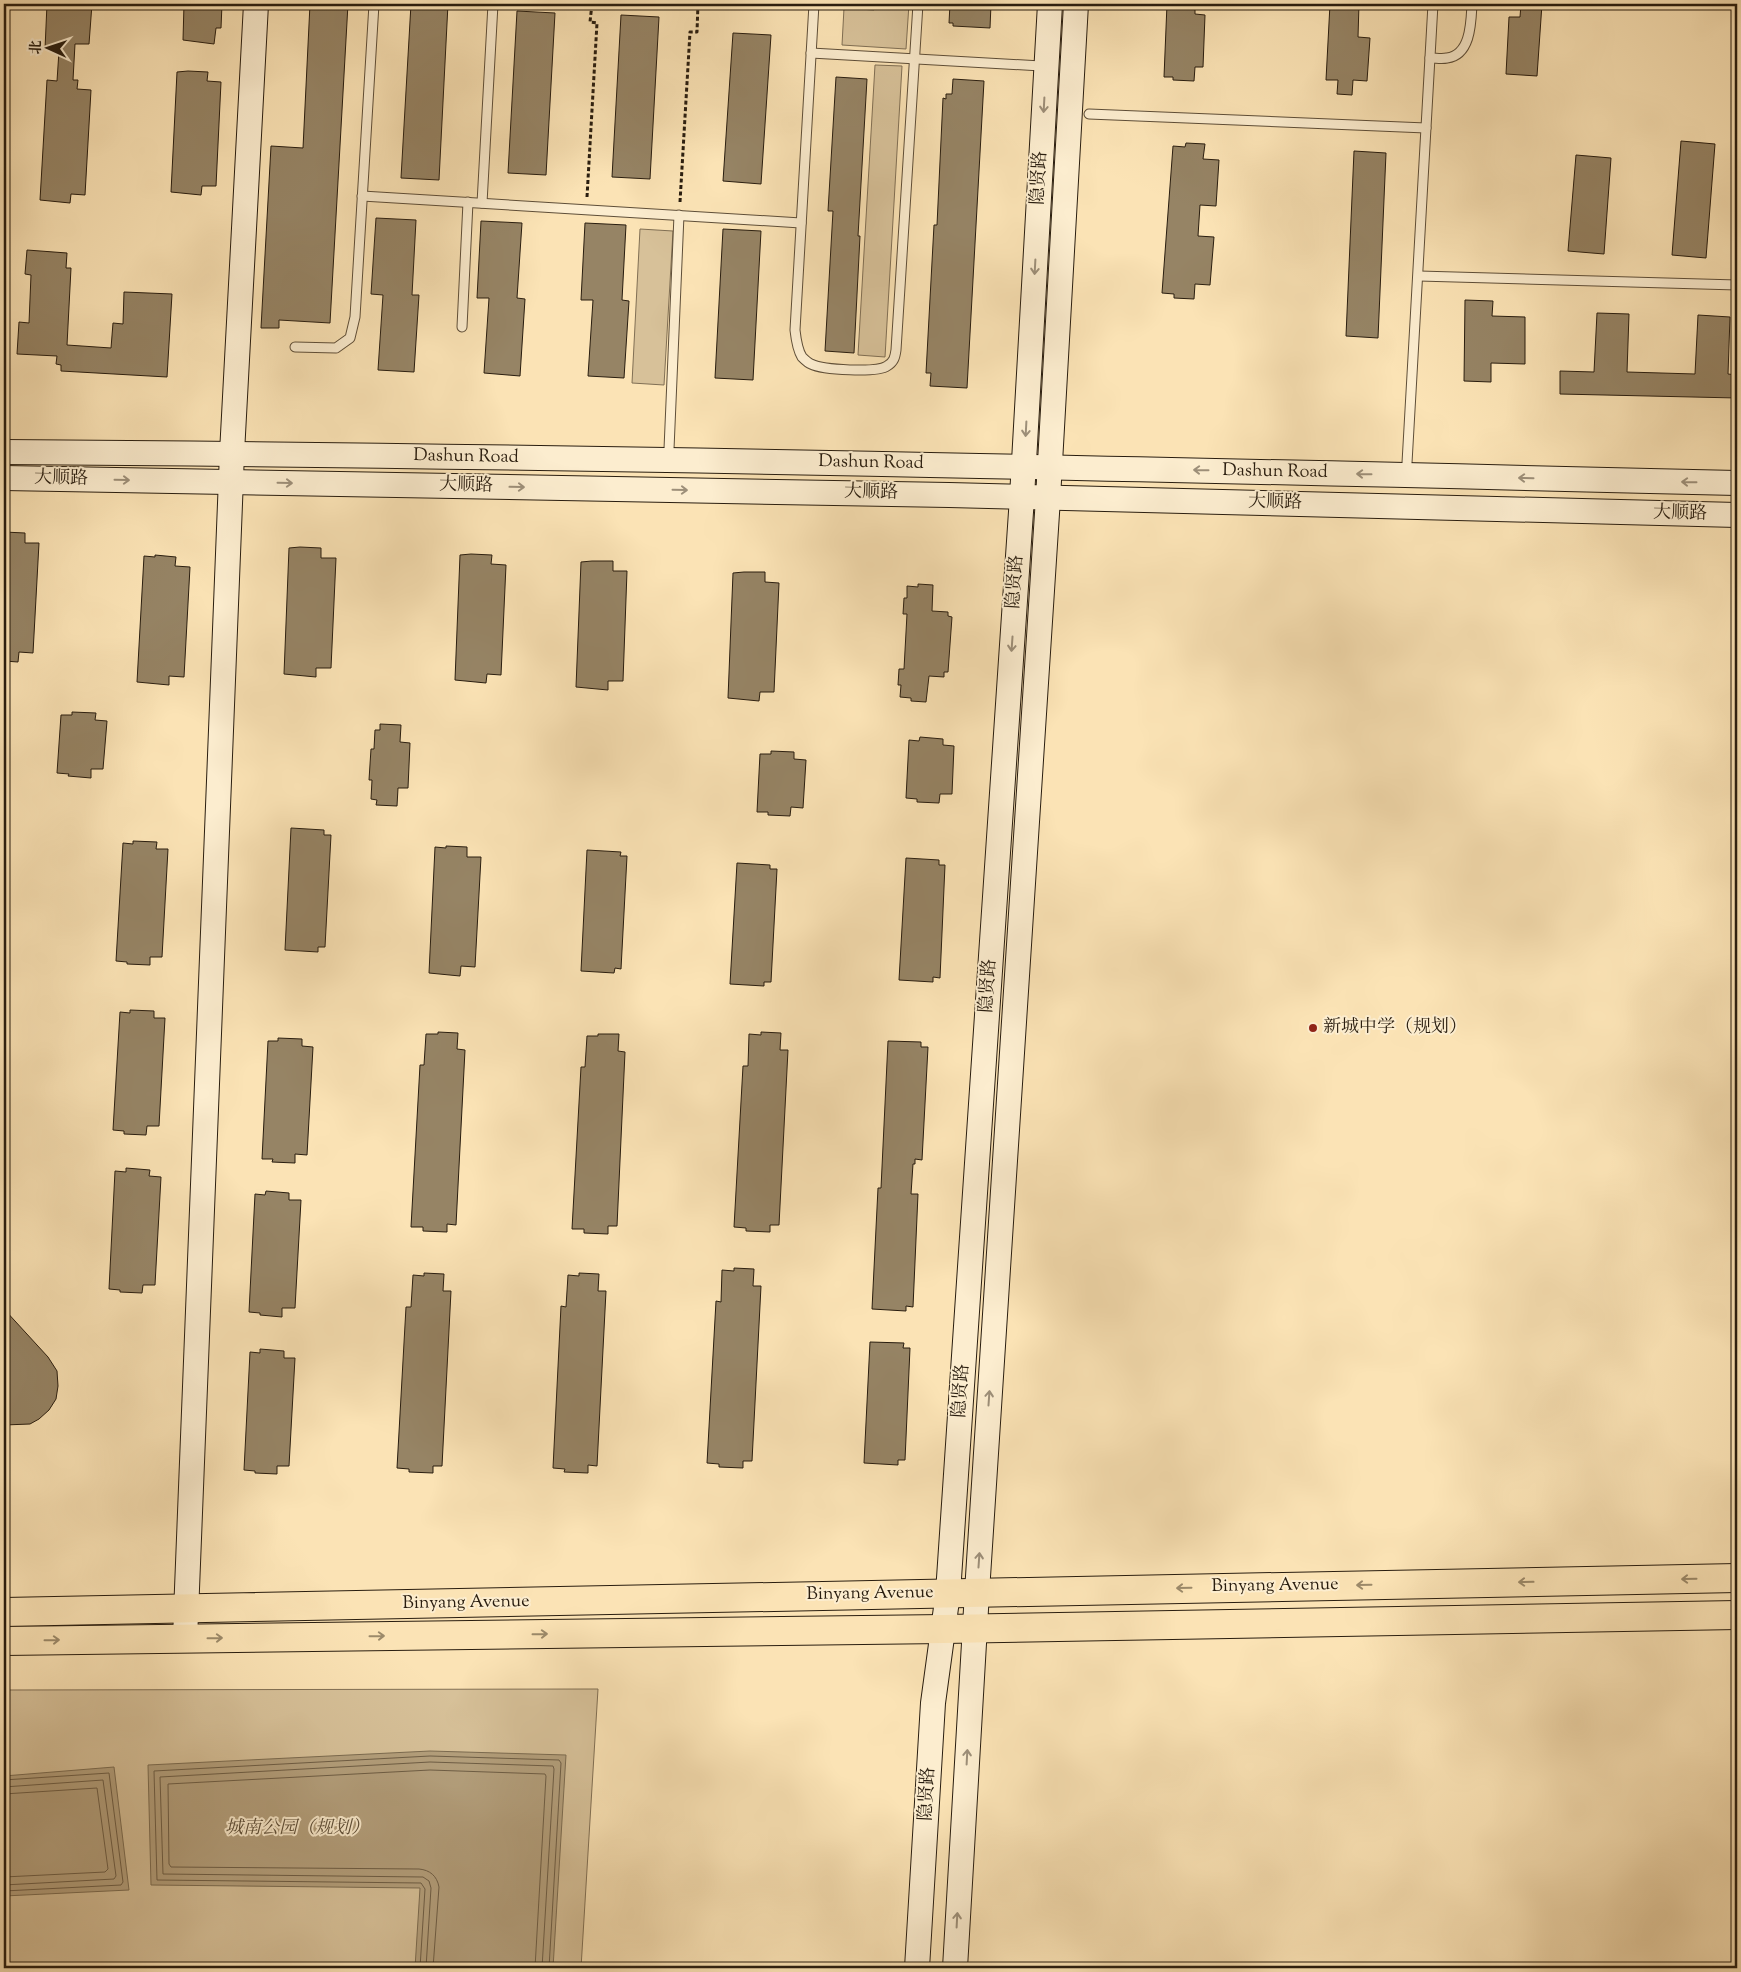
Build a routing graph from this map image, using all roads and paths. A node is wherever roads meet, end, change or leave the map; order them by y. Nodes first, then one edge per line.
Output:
1 (256, 4) edge
2 (374, 4) edge
3 (493, 4) edge
4 (592, 4) edge
5 (698, 4) edge
6 (814, 4) edge
7 (918, 4) edge
8 (1050, 4) edge
9 (1076, 4) edge
10 (1433, 4) edge
11 (1472, 4) edge
12 (811, 52) junction
13 (1430, 58) junction
14 (1041, 66) dead end
15 (1090, 114) dead end
16 (1426, 128) junction
17 (362, 196) junction
18 (468, 202) junction
19 (482, 203) junction
20 (586, 210) junction
21 (679, 215) junction
22 (801, 223) junction
23 (1419, 276) dead end
24 (1737, 285) edge
25 (462, 327) dead end
26 (295, 348) dead end
27 (669, 449) dead end
28 (4, 452) edge
29 (232, 453) junction
30 (1406, 463) dead end
31 (1024, 466) junction
32 (1050, 466) junction
33 (4, 478) edge
34 (231, 482) junction
35 (1737, 483) edge
36 (1022, 497) junction
37 (1048, 498) junction
38 (1737, 515) edge
39 (1737, 1578) edge
40 (977, 1592) junction
41 (948, 1593) junction
42 (185, 1609) junction
43 (4, 1612) edge
44 (1737, 1615) edge
45 (975, 1628) junction
46 (944, 1629) junction
47 (185, 1639) junction
48 (4, 1641) edge
49 (917, 1968) edge
50 (954, 1968) edge

1 - 29 street
2 - 17 lane
3 - 19 lane
4 - 20 path
5 - 21 path
6 - 12 lane
7 - 22 lane
8 -> 31 street, 隐贤路
9 - 32 street, 隐贤路
10 - 13 lane
11 - 13 lane
12 - 14 lane
12 - 22 lane
13 - 16 lane
15 - 16 lane
16 - 30 lane
17 - 18 lane
17 - 26 lane
18 - 19 lane
18 - 25 lane
19 - 20 lane
20 - 21 lane
21 - 22 lane
21 - 27 lane
23 - 24 lane
28 - 29 street, Dashun Road
29 - 31 street, Dashun Road
29 - 34 street
31 - 32 street, Dashun Road
31 - 36 street, 隐贤路
35 -> 32 street, Dashun Road
32 - 37 street, 隐贤路
33 -> 34 street, 大顺路
34 -> 36 street, 大顺路
34 - 42 street
36 - 37 street, 大顺路
36 -> 41 street, 隐贤路
37 - 38 street, 大顺路
40 -> 37 street, 隐贤路
39 -> 40 highway, Binyang Avenue
40 - 41 highway, Binyang Avenue
40 - 45 street, 隐贤路
41 - 42 highway, Binyang Avenue
41 - 46 street, 隐贤路
42 - 43 highway, Binyang Avenue
42 - 47 street
44 - 45 highway, Binyang Avenue
45 - 46 highway, Binyang Avenue
50 -> 45 street, 隐贤路
47 -> 46 highway, Binyang Avenue
46 - 49 street, 隐贤路
48 -> 47 highway, Binyang Avenue

